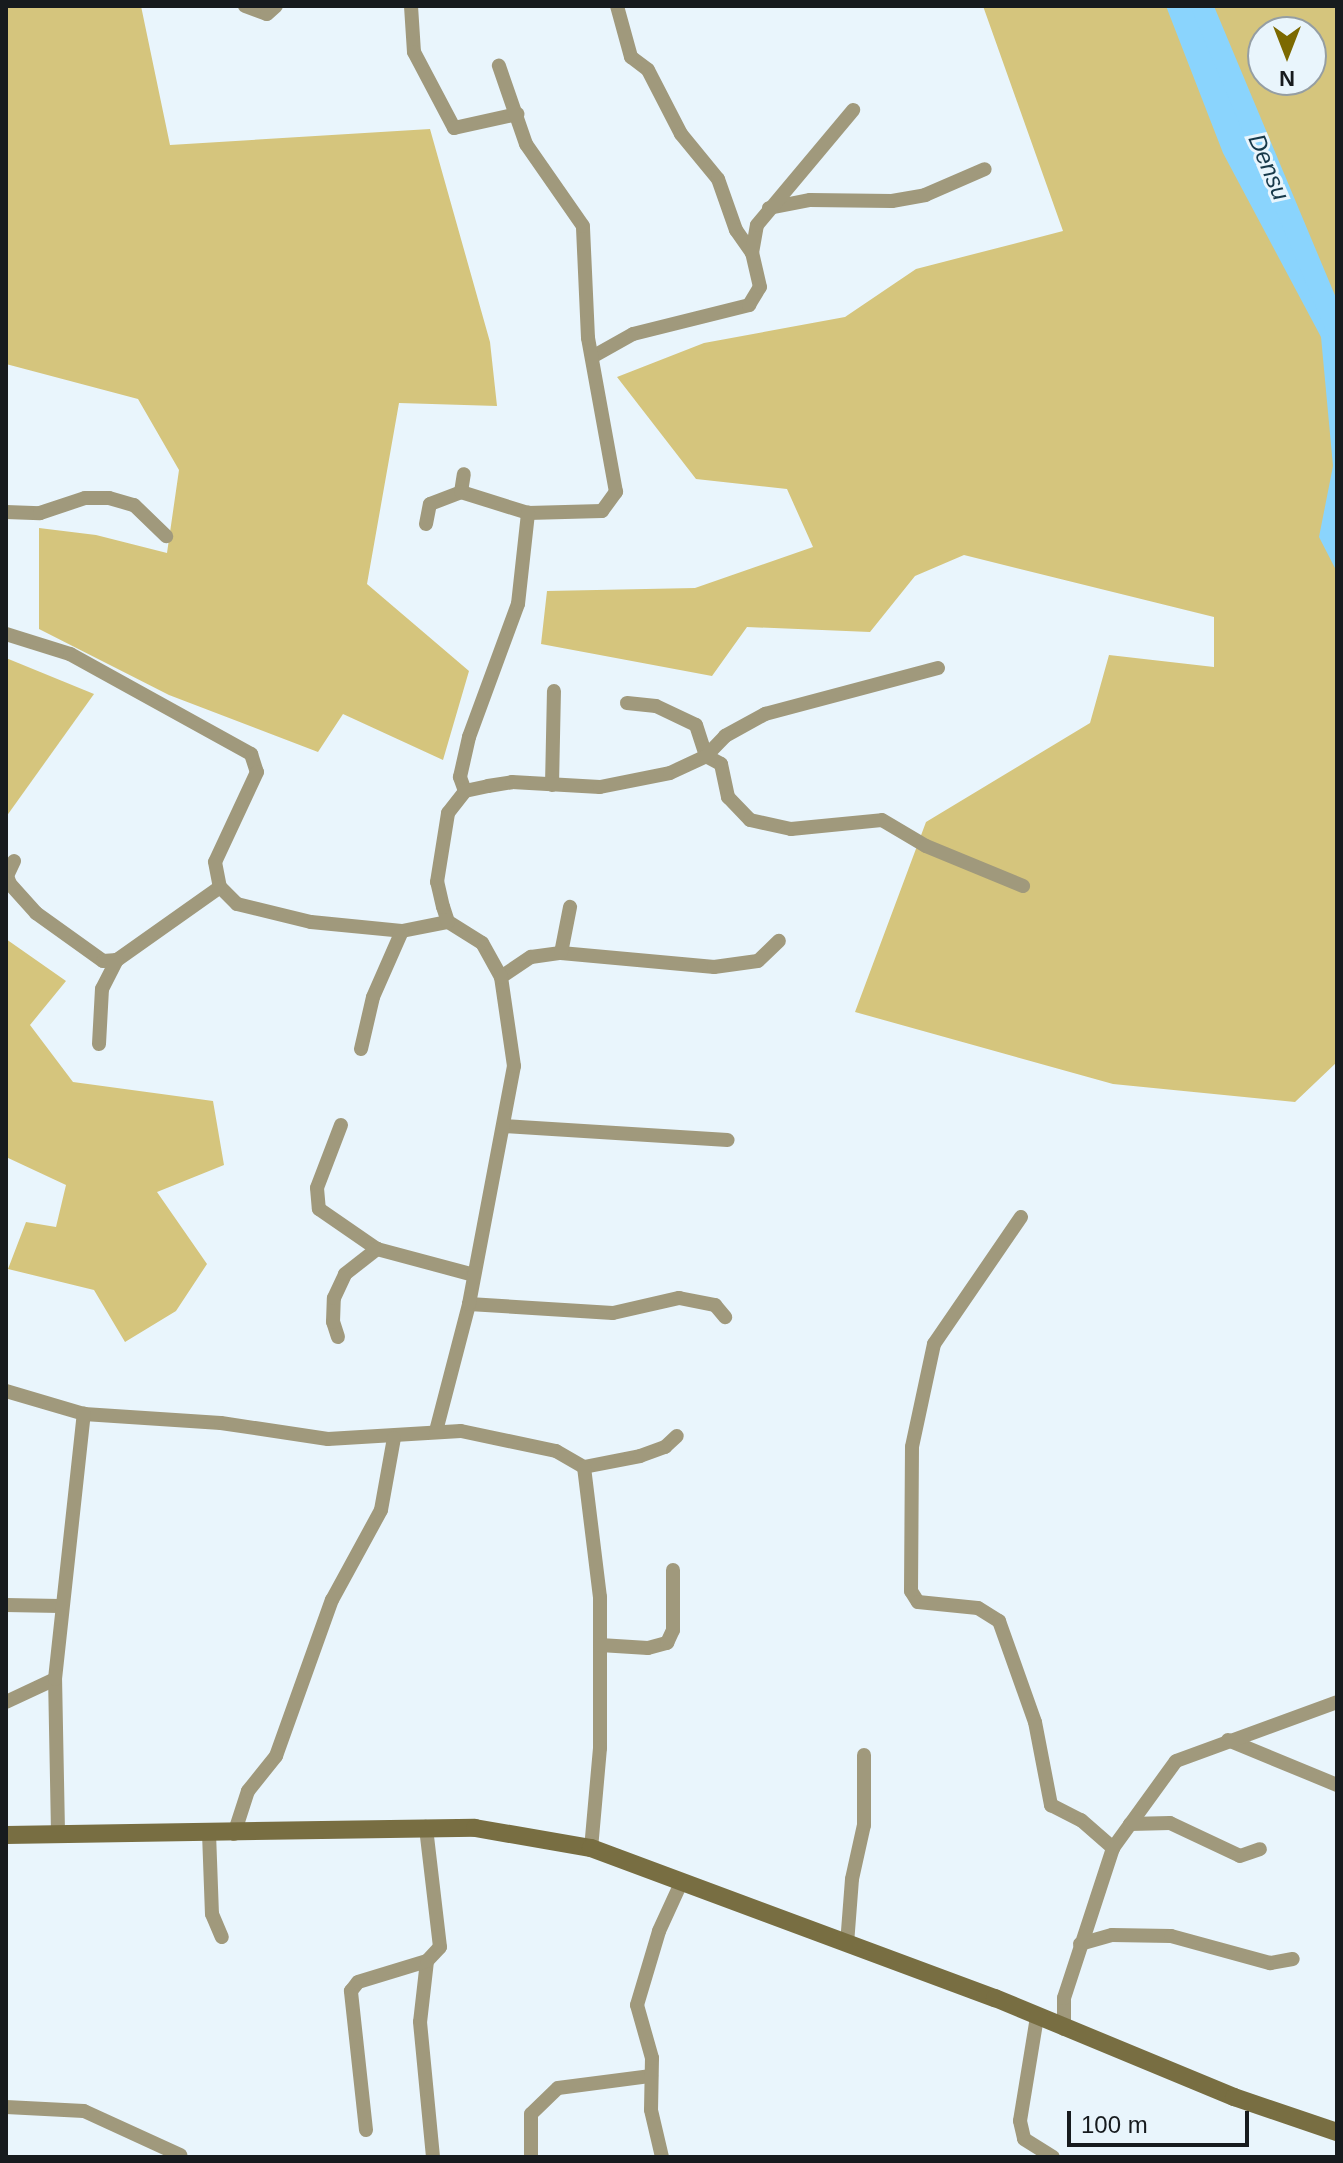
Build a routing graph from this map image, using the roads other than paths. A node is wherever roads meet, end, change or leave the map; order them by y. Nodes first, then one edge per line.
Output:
1 (245, 6) edge
2 (276, 6) edge
3 (617, 6) edge
4 (410, 7) edge
5 (499, 66) dead end
6 (853, 110) dead end
7 (517, 114) junction
8 (985, 169) dead end
9 (769, 208) junction
10 (752, 253) junction
11 (592, 357) junction
12 (464, 474) dead end
13 (461, 492) junction
14 (6, 512) edge
15 (528, 513) junction
16 (426, 524) dead end
17 (166, 536) dead end
18 (6, 634) edge
19 (938, 668) dead end
20 (554, 691) dead end
21 (627, 703) dead end
22 (706, 756) junction
23 (552, 785) junction
24 (465, 791) junction
25 (14, 861) dead end
26 (1023, 886) dead end
27 (220, 887) junction
28 (570, 907) dead end
29 (448, 922) junction
30 (402, 931) junction
31 (779, 941) dead end
32 (561, 953) junction
33 (117, 960) junction
34 (501, 977) junction
35 (99, 1044) dead end
36 (361, 1049) dead end
37 (341, 1125) dead end
38 (504, 1126) junction
39 (728, 1140) dead end
40 (1021, 1217) dead end
41 (377, 1249) junction
42 (474, 1275) junction
43 (469, 1304) junction
44 (725, 1317) dead end
45 (338, 1337) dead end
46 (6, 1391) edge
47 (84, 1414) junction
48 (436, 1431) junction
49 (677, 1436) dead end
50 (394, 1438) junction
51 (584, 1467) junction
52 (673, 1570) dead end
53 (6, 1605) edge
54 (60, 1606) junction
55 (600, 1645) junction
56 (55, 1679) junction
57 (6, 1702) edge
58 (1337, 1702) edge
59 (1228, 1740) junction
60 (864, 1755) dead end
61 (1337, 1785) edge
62 (1130, 1824) junction
63 (426, 1827) junction
64 (58, 1832) junction
65 (209, 1833) junction
66 (234, 1834) junction
67 (6, 1835) edge
68 (591, 1848) junction
69 (1113, 1848) junction
70 (1260, 1849) dead end
71 (681, 1883) junction
72 (222, 1937) dead end
73 (847, 1944) junction
74 (1080, 1944) junction
75 (1293, 1959) dead end
76 (427, 1961) junction
77 (1037, 2017) junction
78 (1064, 2029) junction
79 (651, 2076) junction
80 (6, 2107) edge
81 (366, 2130) dead end
82 (1337, 2132) edge
83 (180, 2155) edge
84 (433, 2157) edge
85 (531, 2157) edge
86 (662, 2157) edge
87 (1053, 2157) edge

1 - 2 street
3 - 10 street
4 - 7 street
5 - 7 street
6 - 9 street
7 - 11 street
8 - 9 street
9 - 10 street
10 - 11 street
11 - 15 street
12 - 13 street
13 - 15 street
13 - 16 street
14 - 17 street
15 - 24 street
18 - 27 street
19 - 22 street
20 - 23 street
21 - 22 street
22 - 23 street
22 - 26 street
23 - 24 street
24 - 29 street
25 - 33 street
27 - 30 street
27 - 33 street
28 - 32 street
29 - 30 street
29 - 34 street
30 - 36 street
31 - 32 street
32 - 34 street
33 - 35 street
34 - 38 street
37 - 41 street
38 - 39 street
38 - 42 street
40 - 69 street
41 - 42 street
41 - 45 street
42 - 43 street
43 - 44 street
43 - 48 street
46 - 47 street
47 - 50 street
47 - 54 street
48 - 50 street
48 - 51 street
49 - 51 street
50 - 66 street
51 - 55 street
52 - 55 street
53 - 54 street
54 - 56 street
55 - 68 street
56 - 57 street
56 - 64 street
58 - 59 street
59 - 61 street
59 - 62 street
60 - 73 street
62 - 69 street
62 - 70 street
63 - 66 street
63 - 68 street
63 - 76 street
64 - 65 street
64 - 67 street
65 - 66 street
65 - 72 street
68 - 71 street
69 - 74 street
71 - 73 street
71 - 79 street
73 - 77 street
74 - 75 street
74 - 78 street
76 - 81 street
76 - 84 street
77 - 78 street
77 - 87 street
78 - 82 street
79 - 85 street
79 - 86 street
80 - 83 street

